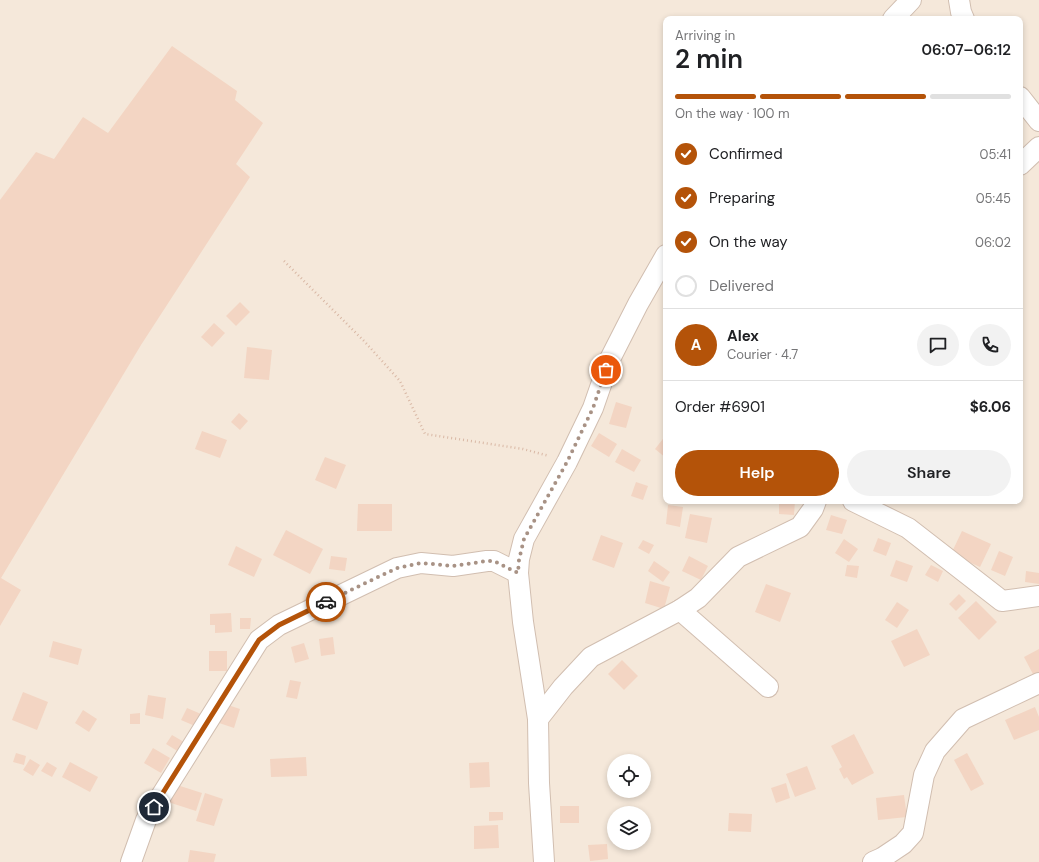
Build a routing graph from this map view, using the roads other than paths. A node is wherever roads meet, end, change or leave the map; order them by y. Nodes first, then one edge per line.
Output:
1 (911, 0) edge
2 (958, 0) edge
3 (896, 16) edge
4 (963, 16) edge
5 (1023, 101) edge
6 (1039, 121) edge
7 (1039, 147) edge
8 (1023, 162) edge
9 (663, 259) edge
10 (815, 504) edge
11 (859, 504) edge
12 (518, 573) junction
13 (1039, 596) edge
14 (680, 610) junction
15 (1039, 683) edge
16 (768, 687) dead end
17 (538, 719) junction
18 (131, 862) edge
19 (544, 862) edge
20 (872, 862) edge

1 - 3 street
2 - 4 street
5 - 6 street
7 - 8 street
9 - 12 street
10 - 14 street
11 - 13 street
12 - 17 street
12 - 18 street
14 - 16 street
14 - 17 street
15 - 20 street
17 - 19 street

